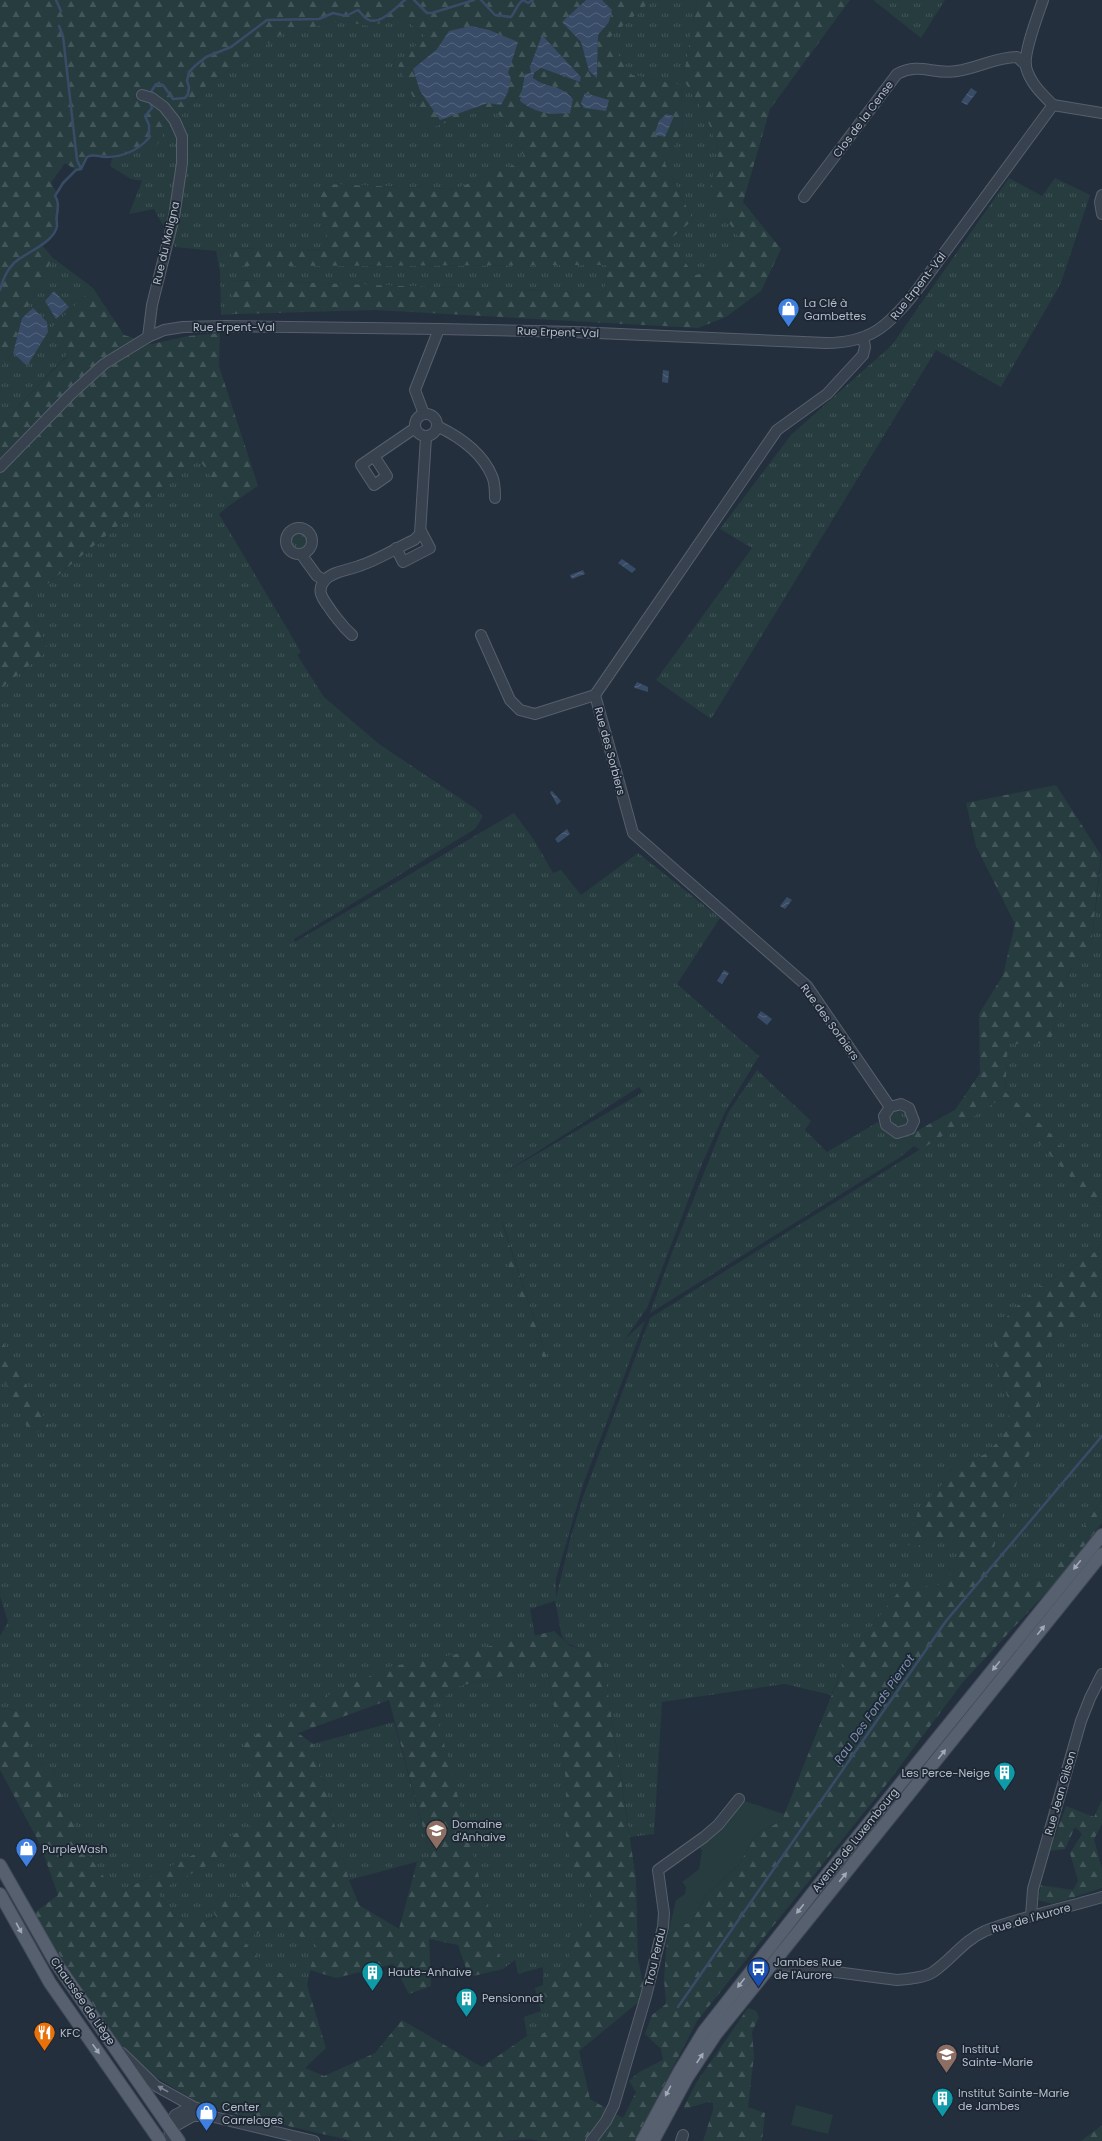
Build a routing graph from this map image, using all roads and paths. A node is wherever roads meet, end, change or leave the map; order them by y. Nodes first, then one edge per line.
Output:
1 (1043, 0) edge
2 (1026, 65) junction
3 (142, 95) dead end
4 (1053, 106) junction
5 (1102, 113) edge
6 (1102, 195) edge
7 (804, 197) dead end
8 (1102, 214) edge
9 (439, 329) junction
10 (148, 337) junction
11 (863, 338) junction
12 (424, 414) junction
13 (437, 426) junction
14 (415, 428) junction
15 (426, 437) junction
16 (374, 456) dead end
17 (0, 467) edge
18 (495, 498) dead end
19 (421, 531) junction
20 (396, 548) junction
21 (301, 554) dead end
22 (325, 580) junction
23 (352, 635) dead end
24 (481, 635) dead end
25 (595, 694) junction
26 (890, 1107) dead end
27 (1102, 1534) edge
28 (1102, 1554) edge
29 (1102, 1674) edge
30 (739, 1799) dead end
31 (1, 1870) edge
32 (0, 1894) edge
33 (1102, 1897) edge
34 (1031, 1916) junction
35 (765, 1953) junction
36 (774, 1962) junction
37 (110, 2041) junction
38 (197, 2108) junction
39 (210, 2116) junction
40 (170, 2129) junction
41 (160, 2141) edge
42 (169, 2141) edge
43 (179, 2141) edge
44 (314, 2141) edge
45 (591, 2141) edge
46 (642, 2141) edge
47 (653, 2141) edge

1 - 2 street
2 - 4 street
2 - 7 street, Clos de la Cense
3 - 10 street, Rue du Moligna
4 - 5 street
4 - 11 street, Rue Erpent-Val
6 - 8 street
9 - 10 street, Rue Erpent-Val
9 - 11 street, Rue Erpent-Val
9 - 12 street
10 - 17 street, Rue Erpent-Val
11 - 25 street, Rue des Sorbiers
12 - 13 street
12 - 14 street
13 - 15 street
13 - 18 street
14 - 15 street
14 - 16 street
15 - 19 street
19 - 20 street
19 - 20 street
20 - 22 street
21 - 22 street
22 - 23 street
24 - 25 street
25 - 26 street, Rue des Sorbiers
27 -> 35 main road, Avenue de Luxembourg
36 -> 28 main road, Avenue de Luxembourg
29 - 34 street, Rue Jean Gilson
30 - 45 street, Trou Perdu
31 - 37 main road, Chaussée de Liège
32 -> 41 main road, Chaussée de Liège
33 - 34 street, Rue de l'Aurore
34 - 36 street, Rue de l'Aurore
35 - 36 street
35 -> 46 main road, Avenue de Luxembourg
47 -> 36 main road, Avenue de Luxembourg
38 -> 37 street, Chaussée de Liège
37 - 40 main road
38 - 39 street, Chaussée de Liège
38 - 40 street
39 - 40 street, Chaussée de Liège
39 - 44 street, Chaussée de Liège
40 - 42 street
40 - 43 main road

